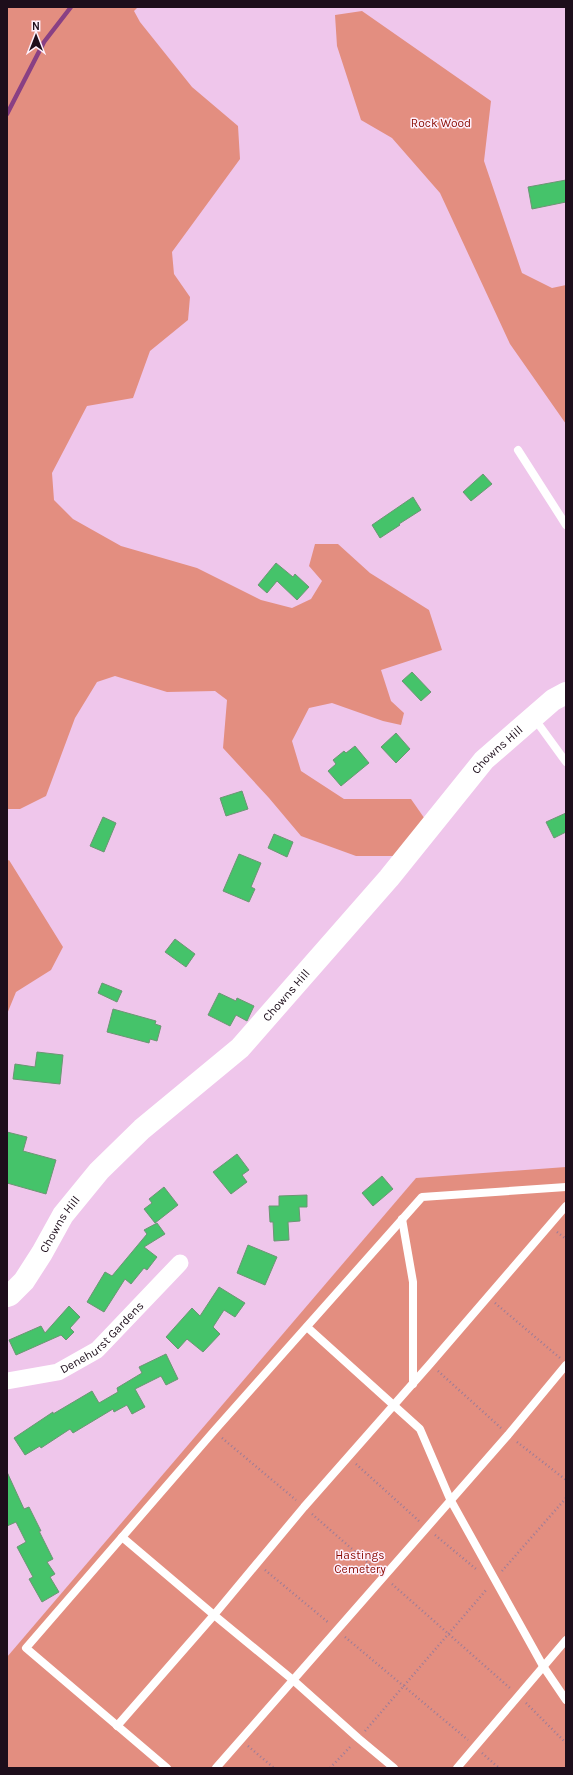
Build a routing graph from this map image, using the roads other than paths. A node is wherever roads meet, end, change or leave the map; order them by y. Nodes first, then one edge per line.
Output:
1 (518, 450) dead end
2 (566, 525) edge
3 (566, 693) edge
4 (533, 718) junction
5 (566, 762) edge
6 (566, 1187) edge
7 (566, 1206) edge
8 (402, 1219) junction
9 (180, 1263) dead end
10 (7, 1296) edge
11 (307, 1327) junction
12 (566, 1364) edge
13 (7, 1381) edge
14 (412, 1384) junction
15 (393, 1406) junction
16 (450, 1499) junction
17 (122, 1537) junction
18 (214, 1615) junction
19 (566, 1640) edge
20 (543, 1666) junction
21 (293, 1680) junction
22 (566, 1700) edge
23 (118, 1726) junction
24 (167, 1768) edge
25 (216, 1768) edge
26 (394, 1768) edge
27 (457, 1768) edge

1 - 2 lane
3 - 4 street, Chowns Hill
4 - 5 lane
4 - 10 street, Chowns Hill
6 - 8 lane
7 - 14 lane
8 - 11 lane
8 - 14 lane
9 - 13 street, Denehurst Gardens
11 - 15 lane
11 - 17 lane
12 - 16 lane
14 - 15 lane
15 - 16 lane
15 - 18 lane
16 - 20 lane
16 - 21 lane
17 - 18 lane
17 - 23 lane
18 - 21 lane
18 - 23 lane
19 - 20 lane
20 - 22 lane
20 - 27 lane
21 - 25 lane
21 - 26 lane
23 - 24 lane

